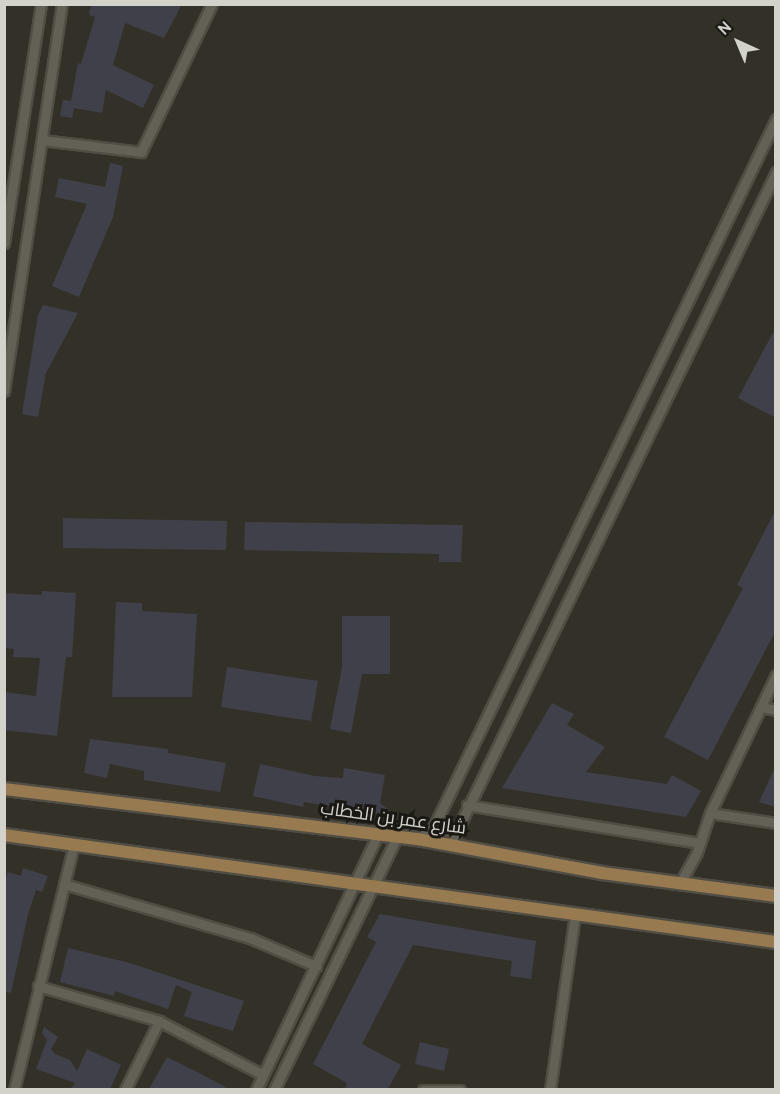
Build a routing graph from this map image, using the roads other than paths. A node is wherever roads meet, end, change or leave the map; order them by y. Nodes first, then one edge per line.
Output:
1 (62, 4) edge
2 (212, 4) edge
3 (41, 5) edge
4 (776, 119) edge
5 (42, 140) junction
6 (776, 172) edge
7 (4, 243) edge
8 (4, 391) edge
9 (776, 675) edge
10 (761, 707) junction
11 (776, 710) edge
12 (4, 789) edge
13 (467, 805) junction
14 (710, 813) junction
15 (776, 823) edge
16 (433, 828) junction
17 (456, 832) junction
18 (4, 834) edge
19 (378, 834) junction
20 (397, 837) junction
21 (417, 839) junction
22 (74, 843) junction
23 (698, 843) junction
24 (450, 845) junction
25 (680, 883) junction
26 (64, 884) junction
27 (357, 884) junction
28 (373, 886) junction
29 (776, 896) edge
30 (575, 915) junction
31 (776, 942) edge
32 (316, 966) junction
33 (38, 986) junction
34 (159, 1021) junction
35 (263, 1075) junction
36 (14, 1089) edge
37 (125, 1089) edge
38 (256, 1089) edge
39 (274, 1089) edge
40 (423, 1089) edge
41 (460, 1089) edge
42 (550, 1089) edge

1 - 5 street
2 - 5 street
3 - 7 street
4 - 16 street
5 - 8 street
6 - 13 street
9 - 10 street
10 - 11 street
10 - 14 street
12 - 19 main road, شارع عمر بن الخطاب
13 - 17 street
13 - 23 street
14 - 15 street
14 - 23 street
16 - 17 street
16 - 21 street
17 - 24 street
18 - 22 main road
19 - 20 main road, شارع عمر بن الخطاب
19 - 27 street
20 - 21 main road, شارع عمر بن الخطاب
20 - 28 street
21 - 24 main road, شارع عمر بن الخطاب
22 - 26 street
22 - 27 main road
23 - 25 street
24 - 25 main road, شارع عمر بن الخطاب
25 - 29 main road, شارع عمر بن الخطاب
26 - 32 street
26 - 33 street
27 - 28 main road
27 - 32 street
28 - 30 main road
28 - 39 street
30 - 31 main road
30 - 42 street
32 - 35 street
33 - 34 street
33 - 36 street
34 - 35 street
34 - 37 street
35 - 38 street
40 - 41 street

